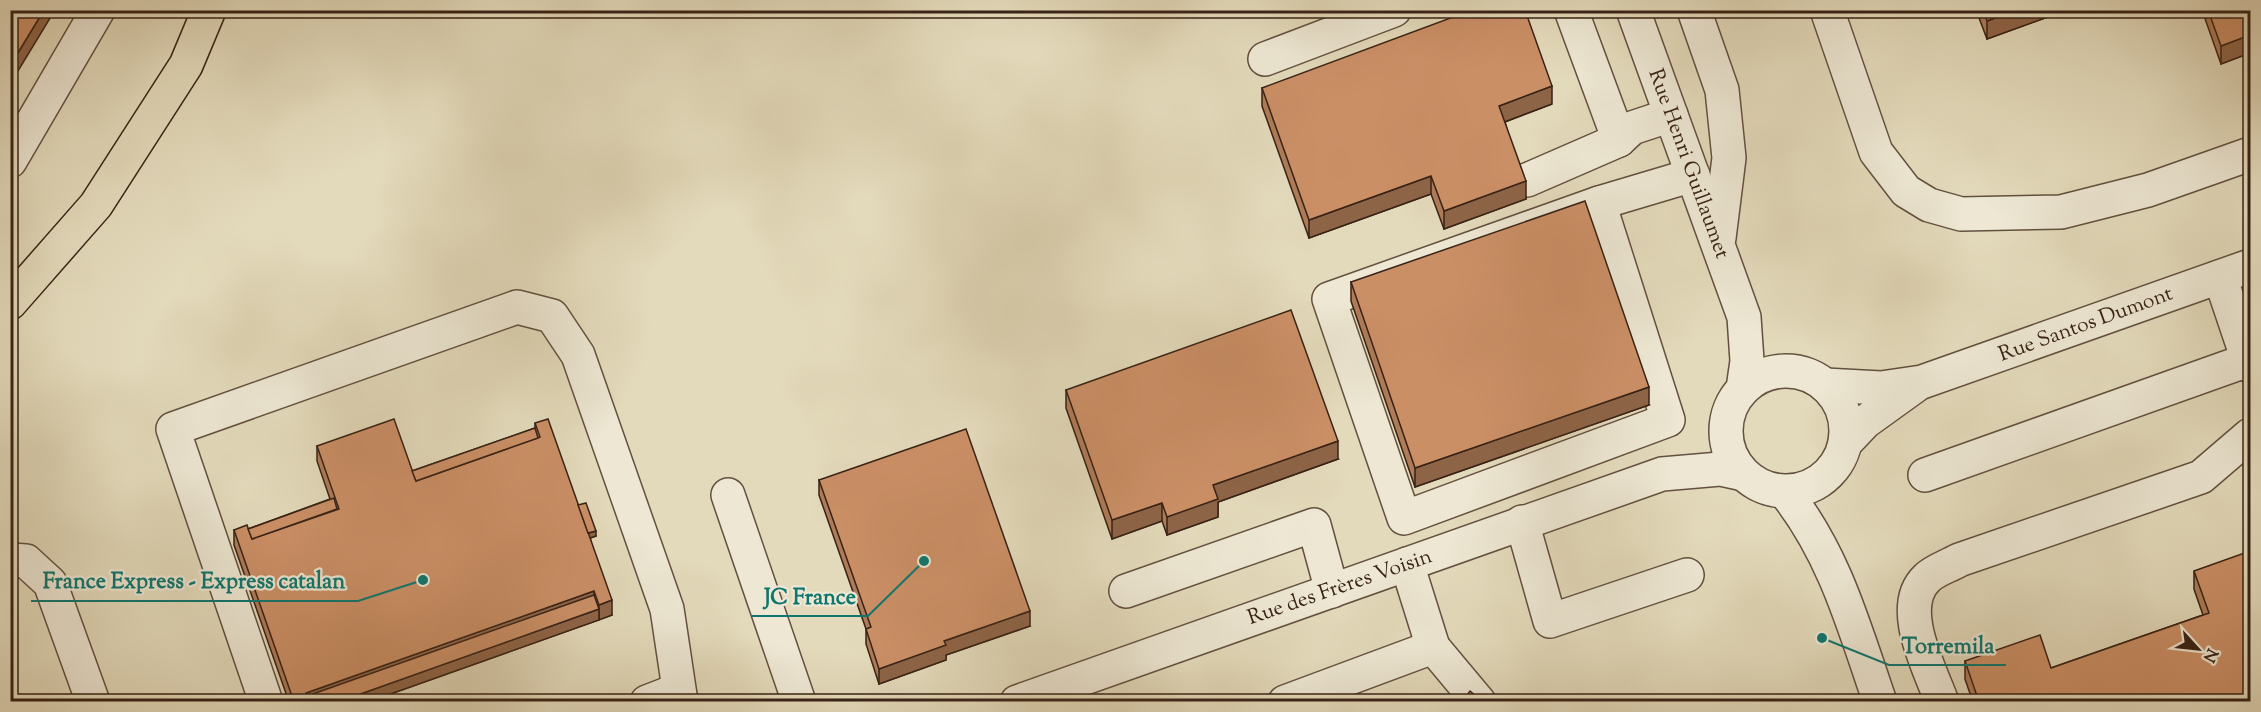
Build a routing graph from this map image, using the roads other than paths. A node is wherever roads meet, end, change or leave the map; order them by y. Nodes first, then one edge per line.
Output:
1 (98, 10) edge
2 (209, 10) edge
3 (1394, 10) edge
4 (1571, 10) edge
5 (1633, 10) edge
6 (1694, 10) edge
7 (1827, 10) edge
8 (1265, 59) dead end
9 (1671, 115) junction
10 (1619, 140) junction
11 (2250, 154) edge
12 (10, 161) edge
13 (1693, 175) junction
14 (1527, 180) edge
15 (1599, 203) junction
16 (1718, 245) junction
17 (2250, 266) edge
18 (2220, 277) junction
19 (10, 303) edge
20 (1744, 317) junction
21 (2248, 352) edge
22 (1791, 371) junction
23 (1922, 382) junction
24 (1825, 385) junction
25 (1743, 389) junction
26 (1727, 419) junction
27 (2250, 435) edge
28 (1838, 457) junction
29 (1662, 474) junction
30 (1743, 474) junction
31 (1925, 475) dead end
32 (1785, 492) junction
33 (728, 495) dead end
34 (1522, 522) junction
35 (10, 560) edge
36 (1830, 562) junction
37 (1407, 564) junction
38 (1687, 575) dead end
39 (1126, 591) dead end
40 (1332, 591) junction
41 (1433, 647) junction
42 (679, 696) edge
43 (93, 702) edge
44 (266, 702) edge
45 (647, 702) edge
46 (800, 702) edge
47 (1017, 702) edge
48 (1285, 702) edge
49 (1479, 702) edge
50 (1880, 702) edge
51 (1942, 702) edge

1 - 12 street
2 - 19 main road
3 - 8 street
4 - 10 street
5 - 9 street, Rue Henri Guillaumet
6 - 16 street
7 - 11 street
9 - 10 street
9 - 13 street, Rue Henri Guillaumet
10 - 14 street
13 - 15 street
13 - 16 street, Rue Henri Guillaumet
15 - 15 street
16 - 20 street, Rue Henri Guillaumet
17 - 18 street, Rue Santos Dumont
18 - 21 street
18 - 23 street, Rue Santos Dumont
20 - 22 street, Rue Henri Guillaumet
20 - 25 street, Rue Henri Guillaumet
21 - 31 street
22 - 24 street
22 - 25 street
23 - 24 street, Rue Santos Dumont
23 - 28 street, Rue Santos Dumont
24 - 28 street
25 - 26 street
26 - 29 street, Rue des Frères Voisin
26 - 30 street
27 - 51 street
28 - 32 street
28 - 36 street
29 - 30 street, Rue des Frères Voisin
29 - 34 street, Rue des Frères Voisin
30 - 32 street
32 - 36 street
33 - 46 street
34 - 37 street, Rue des Frères Voisin
34 - 38 street
35 - 43 street
36 - 50 street
37 - 40 street, Rue des Frères Voisin
37 - 41 street
39 - 40 street
40 - 47 street, Rue des Frères Voisin
41 - 48 street
41 - 49 street
42 - 44 street
42 - 45 street

